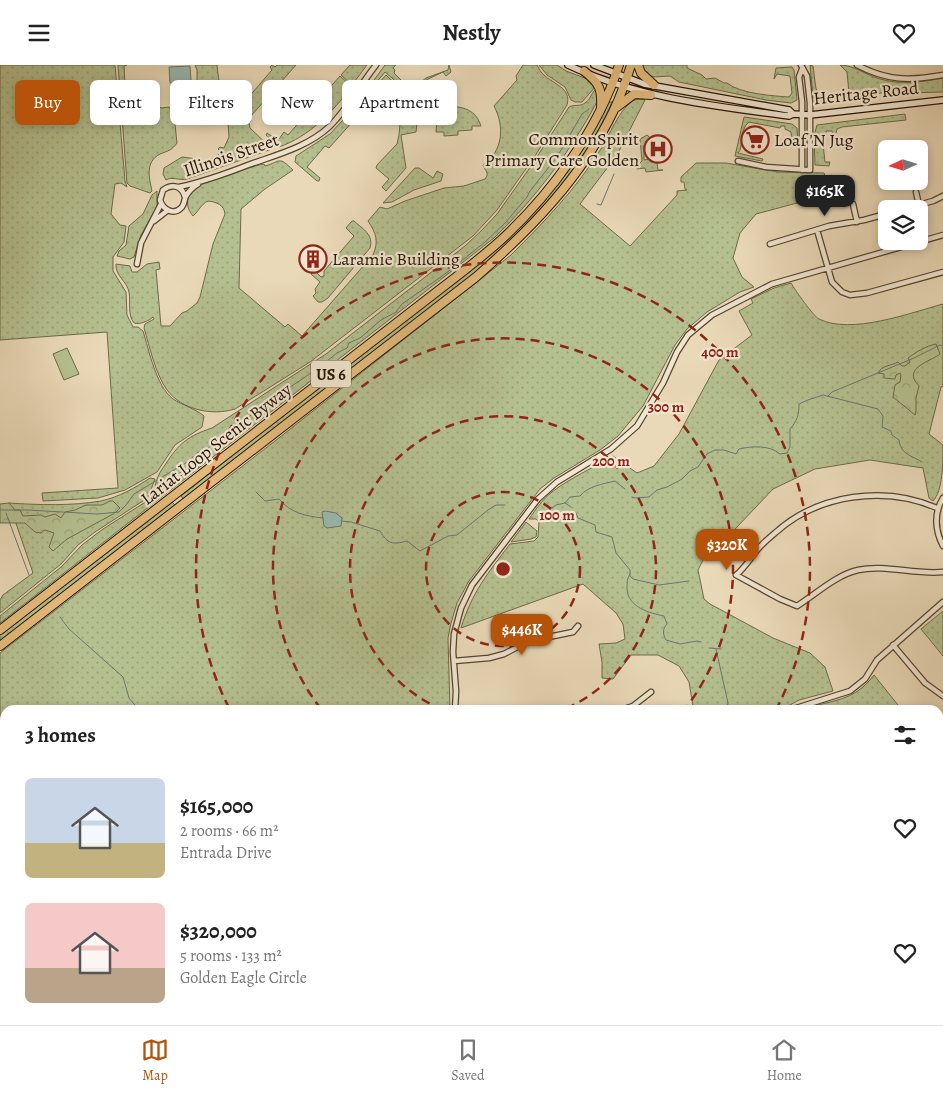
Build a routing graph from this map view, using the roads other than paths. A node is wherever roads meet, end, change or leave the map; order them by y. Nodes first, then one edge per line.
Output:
1 (376, 65) edge
2 (568, 65) edge
3 (594, 65) edge
4 (619, 65) edge
5 (631, 65) edge
6 (638, 65) edge
7 (857, 65) edge
8 (801, 67) edge
9 (584, 71) junction
10 (616, 74) junction
11 (943, 75) edge
12 (626, 78) junction
13 (613, 82) junction
14 (654, 85) junction
15 (623, 86) junction
16 (651, 95) junction
17 (943, 100) edge
18 (601, 110) junction
19 (614, 111) junction
20 (793, 114) junction
21 (801, 115) junction
22 (810, 115) junction
23 (738, 161) dead end
24 (802, 171) junction
25 (199, 183) junction
26 (178, 187) junction
27 (916, 192) dead end
28 (943, 196) edge
29 (185, 197) junction
30 (918, 200) edge
31 (928, 202) edge
32 (161, 204) junction
33 (853, 204) dead end
34 (168, 210) junction
35 (878, 216) edge
36 (153, 221) junction
37 (857, 222) junction
38 (817, 230) junction
39 (943, 235) edge
40 (770, 244) dead end
41 (138, 264) dead end
42 (828, 268) junction
43 (943, 272) edge
44 (174, 495) junction
45 (943, 497) edge
46 (181, 505) junction
47 (938, 506) junction
48 (943, 546) edge
49 (943, 572) edge
50 (943, 602) edge
51 (578, 626) dead end
52 (0, 630) edge
53 (893, 645) junction
54 (0, 646) edge
55 (454, 661) junction
56 (651, 692) dead end
57 (943, 696) edge
58 (455, 705) edge
59 (634, 705) edge
60 (806, 705) edge

1 - 25 street, Illinois Street
2 - 9 main road, Heritage Road
3 - 10 main road, Heritage Road
4 - 10 highway, US 6
5 - 12 highway, US 6
6 - 14 highway
7 - 11 street
8 - 21 street
8 - 22 street
9 - 13 main road, Heritage Road
9 - 18 highway
10 - 12 main road, Heritage Road
10 - 13 highway, Lariat Loop Scenic Byway / US 6
12 - 14 main road, Heritage Road
12 - 15 highway, US 6
13 - 15 main road, Heritage Road
13 - 18 highway, Lariat Loop Scenic Byway / US 6
14 - 20 main road, Heritage Road
15 - 16 main road, Heritage Road
15 - 19 highway, US 6
16 - 19 highway
16 - 20 main road, Heritage Road
17 - 22 main road, Heritage Road
18 - 44 highway, Lariat Loop Scenic Byway / US 6
19 - 46 highway, Lariat Loop Scenic Byway / US 6
20 - 21 main road, Heritage Road
21 - 22 main road, Heritage Road
21 - 24 street
22 - 24 street
23 - 24 street
25 - 26 street, Illinois Street
25 - 29 street
26 - 29 street
26 - 32 street
27 - 30 street
28 - 31 street
29 - 34 street
32 - 34 street
32 - 36 street
33 - 37 street
34 - 36 street
35 - 37 street
36 - 41 street
37 - 38 street
38 - 40 street
38 - 42 street
39 - 42 street
42 - 43 street
42 - 55 street
44 - 46 highway
44 - 52 highway, Lariat Loop Scenic Byway / US 6
45 - 47 street
46 - 54 highway, Lariat Loop Scenic Byway / US 6
47 - 48 street
47 - 49 street
50 - 53 street
51 - 55 street
53 - 57 street
53 - 60 street
55 - 58 street
56 - 59 street

